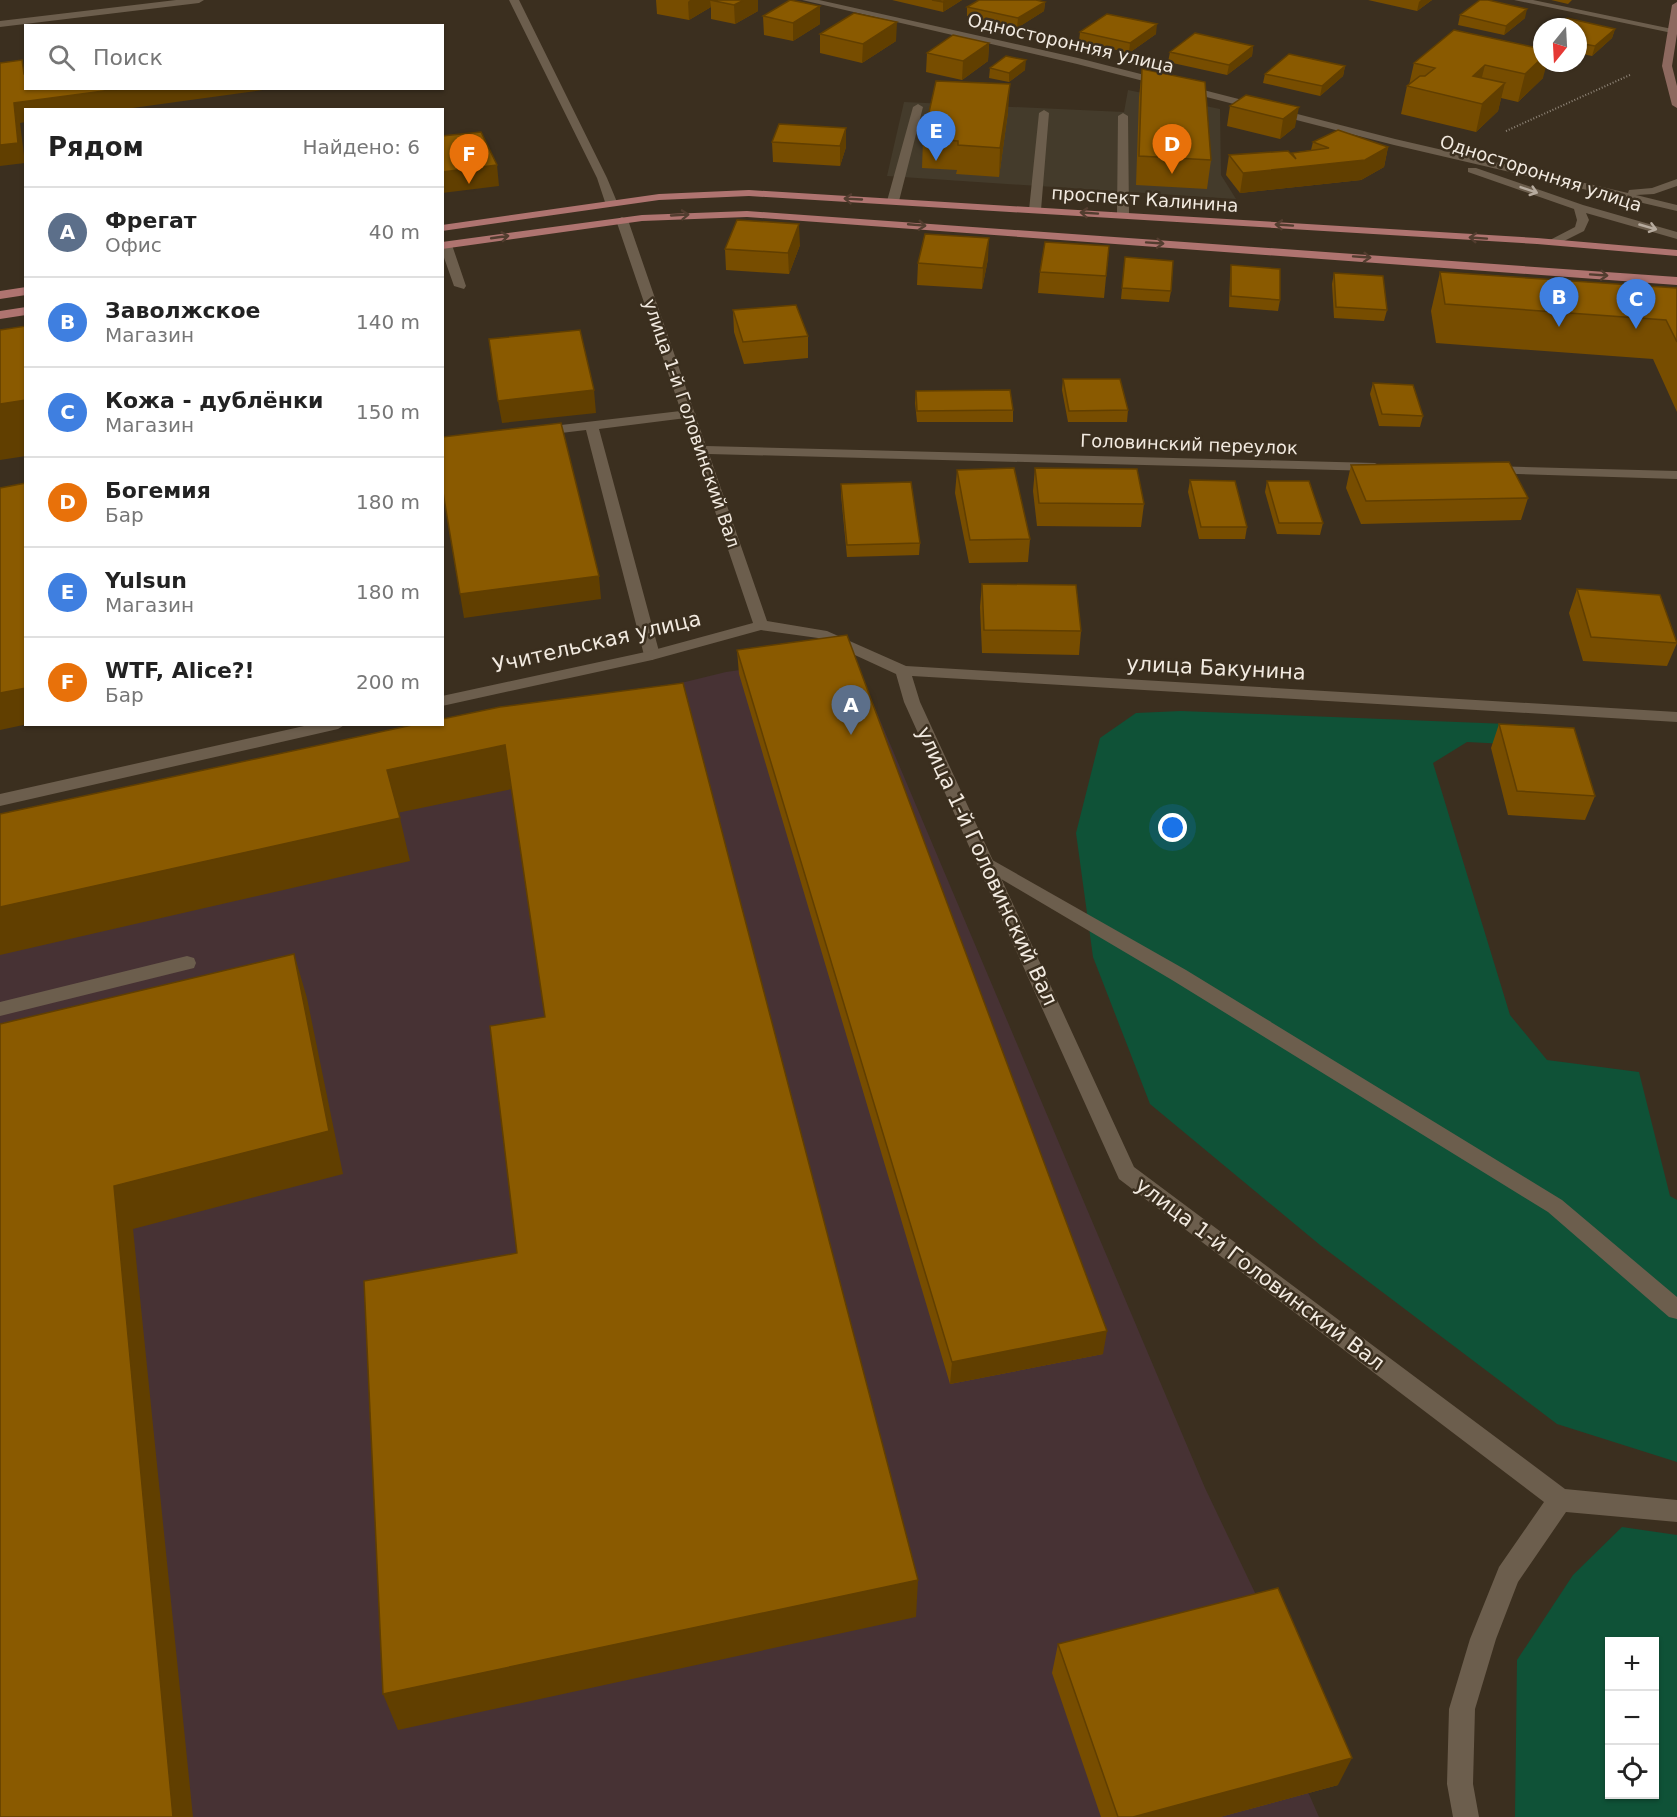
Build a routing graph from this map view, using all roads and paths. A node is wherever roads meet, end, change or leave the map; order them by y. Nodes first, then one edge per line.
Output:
1 (200, 0) edge
2 (514, 0) edge
3 (807, 0) edge
4 (1519, 0) edge
5 (178, 1) edge
6 (1677, 5) edge
7 (0, 24) edge
8 (1644, 26) junction
9 (1672, 30) junction
10 (1677, 105) edge
11 (918, 107) dead end
12 (1044, 113) dead end
13 (1123, 116) dead end
14 (1504, 131) dead end
15 (1394, 142) junction
16 (1677, 182) edge
17 (1609, 191) junction
18 (893, 201) junction
19 (611, 202) junction
20 (1579, 207) junction
21 (1677, 208) edge
22 (1035, 210) junction
23 (1123, 215) junction
24 (622, 220) junction
25 (444, 228) edge
26 (1677, 236) edge
27 (1552, 243) junction
28 (444, 245) edge
29 (1677, 253) edge
30 (444, 278) edge
31 (1677, 279) edge
32 (24, 291) edge
33 (0, 295) edge
34 (24, 311) edge
35 (0, 315) edge
36 (689, 414) junction
37 (591, 425) junction
38 (561, 429) edge
39 (701, 450) junction
40 (1394, 468) edge
41 (1477, 470) edge
42 (1677, 475) edge
43 (761, 626) junction
44 (652, 655) junction
45 (903, 670) junction
46 (444, 701) edge
47 (1677, 717) edge
48 (329, 726) edge
49 (0, 800) edge
50 (987, 863) junction
51 (188, 963) dead end
52 (0, 1010) edge
53 (1677, 1310) edge
54 (1560, 1500) junction
55 (1677, 1511) edge
56 (1466, 1817) edge

1 - 5 street
2 - 19 street
3 - 15 street, Односторонняя улица
4 - 8 street
5 - 7 street
6 - 9 main road
8 - 9 street
8 - 14 path
9 - 10 main road
11 - 18 street
12 - 22 street
13 - 23 street
15 - 17 street, Односторонняя улица
15 -> 20 street, Односторонняя улица
16 - 17 street
17 - 21 street, Односторонняя улица
18 -> 19 main road, проспект Калинина
18 - 22 main road, проспект Калинина
19 - 25 main road, проспект Калинина
20 -> 26 street, Односторонняя улица
20 - 27 street
23 -> 22 main road, проспект Калинина
27 -> 23 main road, проспект Калинина
28 -> 24 main road
24 -> 31 main road
24 - 36 street, улица 1-й Головинский Вал
27 - 29 main road, проспект Калинина
28 - 30 street
32 - 33 main road
34 - 35 main road
36 - 37 street
36 - 39 street, улица 1-й Головинский Вал
37 - 38 street
37 - 44 street
39 - 40 street, Головинский переулок
39 - 43 street, улица 1-й Головинский Вал
41 - 42 street
43 - 44 street, Учительская улица
43 - 45 street, улица Бакунина
44 - 46 street, Учительская улица
45 - 47 street, улица Бакунина
45 - 50 street, улица 1-й Головинский Вал
48 - 49 street
50 - 53 street
50 - 54 street, улица 1-й Головинский Вал
51 - 52 street
54 - 55 street
54 - 56 street

